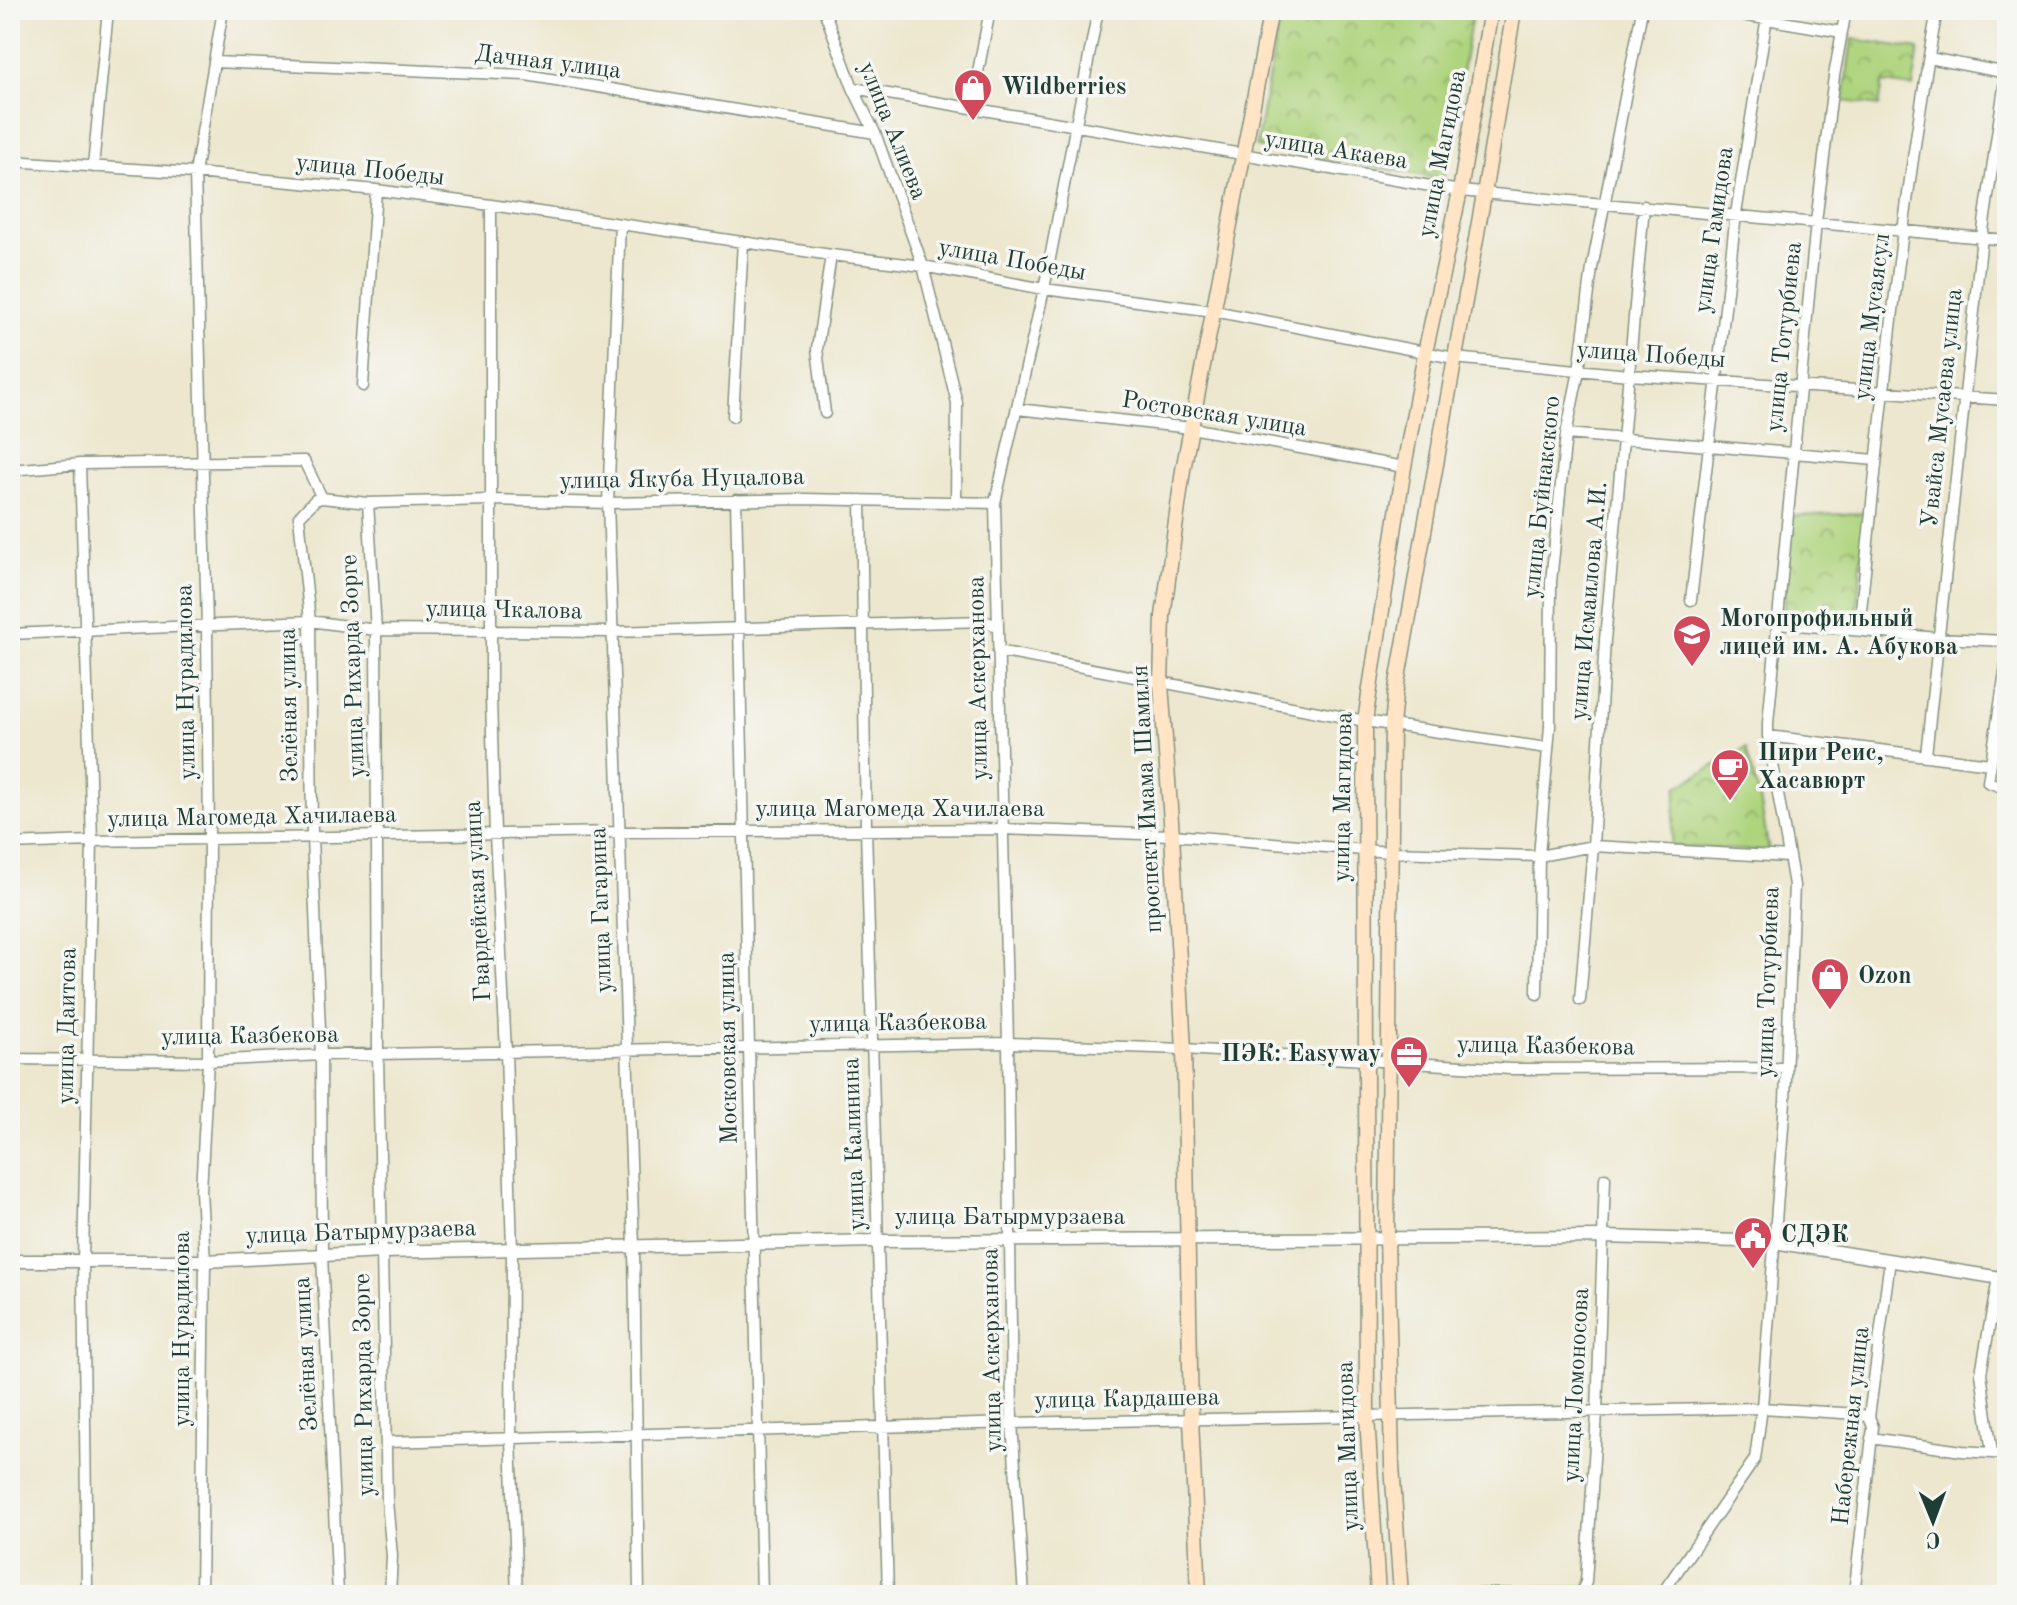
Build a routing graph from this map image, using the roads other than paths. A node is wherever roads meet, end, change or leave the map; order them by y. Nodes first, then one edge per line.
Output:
1 (108, 10) edge
2 (223, 10) edge
3 (824, 10) edge
4 (990, 10) edge
5 (1098, 10) edge
6 (1271, 10) edge
7 (1491, 10) edge
8 (1514, 10) edge
9 (1642, 10) edge
10 (1712, 10) edge
11 (1846, 10) edge
12 (1937, 10) edge
13 (1767, 15) edge
14 (1842, 32) junction
15 (1929, 58) junction
16 (214, 62) junction
17 (2007, 71) edge
18 (853, 88) junction
19 (971, 108) junction
20 (1075, 126) junction
21 (875, 133) junction
22 (1243, 155) junction
23 (10, 161) edge
24 (93, 167) junction
25 (195, 173) junction
26 (376, 190) junction
27 (1460, 191) junction
28 (1484, 194) junction
29 (1605, 202) junction
30 (491, 205) junction
31 (1644, 206) junction
32 (1736, 214) junction
33 (1816, 222) junction
34 (620, 224) junction
35 (1904, 230) junction
36 (1982, 237) junction
37 (2007, 240) edge
38 (743, 242) junction
39 (831, 255) junction
40 (923, 266) junction
41 (1044, 289) junction
42 (1214, 311) junction
43 (1425, 353) junction
44 (1454, 358) junction
45 (1579, 371) junction
46 (1629, 375) junction
47 (1715, 381) junction
48 (1801, 385) junction
49 (363, 386) dead end
50 (1884, 391) junction
51 (1965, 397) junction
52 (2007, 400) edge
53 (1017, 409) junction
54 (825, 413) dead end
55 (733, 416) dead end
56 (1191, 428) junction
57 (1566, 434) junction
58 (1624, 439) junction
59 (1707, 446) junction
60 (1794, 453) junction
61 (202, 460) junction
62 (1876, 460) junction
63 (80, 464) junction
64 (1404, 467) junction
65 (10, 470) edge
66 (322, 498) junction
67 (492, 500) junction
68 (736, 500) junction
69 (861, 500) junction
70 (368, 503) junction
71 (608, 503) junction
72 (956, 503) junction
73 (995, 503) junction
74 (1691, 600) dead end
75 (310, 621) junction
76 (1778, 623) junction
77 (863, 624) junction
78 (207, 626) junction
79 (997, 626) junction
80 (739, 628) junction
81 (376, 630) junction
82 (1859, 630) junction
83 (85, 631) junction
84 (491, 631) junction
85 (613, 632) junction
86 (10, 634) edge
87 (1937, 638) junction
88 (2007, 641) edge
89 (998, 651) junction
90 (2007, 659) edge
91 (1161, 684) junction
92 (1365, 721) junction
93 (1392, 725) junction
94 (1768, 736) junction
95 (1547, 748) junction
96 (1926, 755) junction
97 (1990, 764) junction
98 (2007, 789) edge
99 (866, 829) junction
100 (1002, 829) junction
101 (743, 830) junction
102 (619, 832) junction
103 (495, 834) junction
104 (1172, 835) junction
105 (378, 836) junction
106 (312, 837) junction
107 (209, 838) junction
108 (92, 841) junction
109 (10, 844) edge
110 (1593, 846) junction
111 (1365, 850) junction
112 (1390, 852) junction
113 (1539, 856) junction
114 (1789, 857) junction
115 (1537, 994) dead end
116 (1580, 1000) dead end
117 (1008, 1043) junction
118 (872, 1044) junction
119 (749, 1046) junction
120 (627, 1049) junction
121 (1184, 1049) junction
122 (506, 1052) junction
123 (321, 1055) junction
124 (378, 1055) junction
125 (10, 1059) edge
126 (88, 1059) junction
127 (208, 1061) junction
128 (1365, 1062) junction
129 (1389, 1063) junction
130 (1786, 1068) junction
131 (1605, 1178) dead end
132 (1387, 1237) junction
133 (1604, 1237) junction
134 (1189, 1238) junction
135 (1366, 1238) junction
136 (877, 1241) junction
137 (1011, 1241) junction
138 (1774, 1242) junction
139 (753, 1244) junction
140 (634, 1247) junction
141 (512, 1250) junction
142 (383, 1252) junction
143 (322, 1255) junction
144 (1890, 1260) junction
145 (10, 1261) edge
146 (83, 1261) junction
147 (205, 1261) junction
148 (2003, 1278) edge
149 (1762, 1408) junction
150 (1597, 1413) junction
151 (1367, 1416) junction
152 (1390, 1416) junction
153 (1869, 1417) junction
154 (1191, 1419) junction
155 (1012, 1423) junction
156 (884, 1427) junction
157 (758, 1431) junction
158 (637, 1434) junction
159 (1871, 1438) junction
160 (511, 1439) junction
161 (386, 1442) junction
162 (1992, 1453) junction
163 (2007, 1454) edge
164 (87, 1588) dead end
165 (1401, 1594) edge
166 (201, 1595) edge
167 (338, 1595) edge
168 (390, 1595) edge
169 (517, 1595) edge
170 (639, 1595) edge
171 (762, 1595) edge
172 (888, 1595) edge
173 (1024, 1595) edge
174 (1199, 1595) edge
175 (1355, 1595) edge
176 (1378, 1595) edge
177 (1661, 1595) edge
178 (1854, 1595) edge

1 - 24 street
2 - 16 street, улица Нурадилова
3 - 18 street, улица Алиева
4 - 19 street
5 - 20 street, улица Аскерханова
6 - 22 main road, проспект Имама Шамиля
7 - 27 main road, улица Магидова
8 - 28 main road, улица Магидова
9 - 29 street, улица Буйнакского
10 - 13 street
11 - 14 street, улица Тотурбиева
12 - 15 street, улица Мусаясул
13 - 14 street
13 - 32 street, улица Гамидова
14 - 33 street, улица Тотурбиева
15 - 17 street
15 - 35 street, улица Мусаясул
16 - 21 street, Дачная улица
16 - 25 street, улица Нурадилова
17 - 36 street, Увайса Мусаева улица
18 - 19 street, улица Акаева
18 - 21 street, улица Алиева
19 - 20 street, улица Акаева
20 - 22 street, улица Акаева
20 - 41 street, улица Аскерханова
21 - 40 street, улица Алиева
22 - 27 street, улица Акаева
22 - 42 main road, проспект Имама Шамиля
23 - 24 street, улица Победы
24 - 25 street, улица Победы
25 - 26 street, улица Победы
25 - 61 street, улица Нурадилова
26 - 30 street, улица Победы
26 - 49 street
27 - 28 street, улица Акаева
27 - 43 main road, улица Магидова
28 - 29 street, улица Акаева
28 - 44 main road, улица Магидова
29 - 31 street, улица Акаева
29 - 45 street, улица Буйнакского
30 - 34 street, улица Победы
30 - 67 street, Гвардейская улица
31 - 32 street, улица Акаева
31 - 46 street, улица Исмаилова А.И.
32 - 33 street, улица Акаева
32 - 47 street, улица Гамидова
33 - 35 street, улица Акаева
33 - 48 street, улица Тотурбиева
34 - 38 street, улица Победы
34 - 71 street, улица Гагарина
35 - 36 street, улица Акаева
35 - 50 street, улица Мусаясул
36 - 37 street, улица Акаева
36 - 51 street, Увайса Мусаева улица
38 - 39 street, улица Победы
38 - 55 street
39 - 40 street, улица Победы
39 - 54 street
40 - 41 street, улица Победы
40 - 72 street, улица Алиева
41 - 42 street, улица Победы
41 - 53 street, улица Аскерханова
42 - 43 street, улица Победы
42 - 56 main road, проспект Имама Шамиля
43 - 44 street, улица Победы
43 - 64 main road, улица Магидова
44 - 45 street, улица Победы
44 - 93 main road, улица Магидова
45 - 46 street, улица Победы
45 - 57 street, улица Буйнакского
46 - 47 street, улица Победы
46 - 58 street, улица Исмаилова А.И.
47 - 48 street, улица Победы
47 - 59 street, улица Гамидова
48 - 50 street, улица Победы
48 - 60 street, улица Тотурбиева
50 - 51 street, улица Победы
50 - 62 street, улица Мусаясул
51 - 52 street, улица Победы
51 - 87 street, Увайса Мусаева улица
53 - 56 street, Ростовская улица
53 - 73 street, улица Аскерханова
56 - 64 street, Ростовская улица
56 - 91 main road, проспект Имама Шамиля
57 - 58 street
57 - 95 street, улица Буйнакского
58 - 59 street
58 - 110 street, улица Исмаилова А.И.
59 - 60 street
59 - 74 street, улица Гамидова
60 - 62 street
60 - 76 street, улица Тотурбиева
61 - 63 street
61 - 66 street
61 - 78 street, улица Нурадилова
62 - 82 street, улица Мусаясул
63 - 65 street
63 - 83 street, улица Даитова
64 - 92 main road, улица Магидова
66 - 70 street, улица Якуба Нуцалова
66 - 75 street, Зелёная улица
67 - 70 street, улица Якуба Нуцалова
67 - 71 street, улица Якуба Нуцалова
67 - 84 street, Гвардейская улица
68 - 69 street, улица Якуба Нуцалова
68 - 71 street, улица Якуба Нуцалова
68 - 80 street, Московская улица
69 - 72 street, улица Якуба Нуцалова
69 - 77 street, улица Калинина
70 - 81 street, улица Рихарда Зорге
71 - 85 street, улица Гагарина
72 - 73 street, улица Якуба Нуцалова
73 - 79 street, улица Аскерханова
75 - 78 street, улица Чкалова
75 - 81 street, улица Чкалова
75 - 106 street, Зелёная улица
76 - 82 street
76 - 94 street, улица Тотурбиева
77 - 79 street, улица Чкалова
77 - 80 street, улица Чкалова
77 - 99 street, улица Калинина
78 - 83 street, улица Чкалова
78 - 107 street, улица Нурадилова
79 - 89 street, улица Аскерханова
80 - 85 street, улица Чкалова
80 - 101 street, Московская улица
81 - 84 street, улица Чкалова
81 - 105 street, улица Рихарда Зорге
82 - 87 street
83 - 86 street, улица Чкалова
83 - 108 street, улица Даитова
84 - 85 street, улица Чкалова
84 - 103 street, Гвардейская улица
85 - 102 street, улица Гагарина
87 - 88 street
87 - 96 street, Увайса Мусаева улица
89 - 91 street
89 - 100 street, улица Аскерханова
90 - 97 street
91 - 92 street
91 - 104 main road, проспект Имама Шамиля
92 - 93 street
92 - 111 main road, улица Магидова
93 - 95 street
93 - 112 main road, улица Магидова
94 - 96 street
94 - 114 street, улица Тотурбиева
95 - 113 street, улица Буйнакского
96 - 97 street
97 - 98 street
99 - 100 street, улица Магомеда Хачилаева
99 - 101 street, улица Магомеда Хачилаева
99 - 118 street, улица Калинина
100 - 104 street, улица Магомеда Хачилаева
100 - 117 street, улица Аскерханова
101 - 102 street, улица Магомеда Хачилаева
101 - 119 street, Московская улица
102 - 103 street, улица Магомеда Хачилаева
102 - 120 street, улица Гагарина
103 - 105 street, улица Магомеда Хачилаева
103 - 122 street, Гвардейская улица
104 - 111 street, улица Магомеда Хачилаева
104 - 121 main road, проспект Имама Шамиля
105 - 106 street, улица Магомеда Хачилаева
105 - 124 street, улица Рихарда Зорге
106 - 107 street, улица Магомеда Хачилаева
106 - 123 street, Зелёная улица
107 - 108 street, улица Магомеда Хачилаева
107 - 127 street, улица Нурадилова
108 - 109 street, улица Магомеда Хачилаева
108 - 126 street, улица Даитова
110 - 113 street, улица Магомеда Хачилаева
110 - 114 street, улица Магомеда Хачилаева
110 - 116 street, улица Исмаилова А.И.
111 - 112 street, улица Магомеда Хачилаева
111 - 128 main road, улица Магидова
112 - 113 street, улица Магомеда Хачилаева
112 - 129 main road, улица Магидова
113 - 115 street, улица Буйнакского
114 - 130 street, улица Тотурбиева
117 - 118 street, улица Казбекова
117 - 121 street, улица Казбекова
117 - 137 street, улица Аскерханова
118 - 119 street, улица Казбекова
118 - 136 street, улица Калинина
119 - 120 street, улица Казбекова
119 - 139 street, Московская улица
120 - 122 street, улица Казбекова
120 - 140 street, улица Гагарина
121 - 128 street, улица Казбекова
121 - 134 main road, проспект Имама Шамиля
122 - 124 street, улица Казбекова
122 - 141 street, Гвардейская улица
123 - 124 street, улица Казбекова
123 - 127 street, улица Казбекова
123 - 143 street, Зелёная улица
124 - 142 street, улица Рихарда Зорге
125 - 126 street, улица Казбекова
126 - 127 street, улица Казбекова
126 - 146 street, улица Даитова
127 - 147 street, улица Нурадилова
128 - 129 street, улица Казбекова
128 - 135 main road, улица Магидова
129 - 130 street, улица Казбекова
129 - 132 main road, улица Магидова
130 - 138 street, улица Тотурбиева
131 - 133 street, улица Ломоносова
132 - 133 street, улица Батырмурзаева
132 - 135 street, улица Батырмурзаева
132 - 152 main road, улица Магидова
133 - 138 street, улица Батырмурзаева
133 - 150 street, улица Ломоносова
134 - 135 street, улица Батырмурзаева
134 - 137 street, улица Батырмурзаева
134 - 154 main road, проспект Имама Шамиля
135 - 151 main road, улица Магидова
136 - 137 street, улица Батырмурзаева
136 - 139 street, улица Батырмурзаева
136 - 156 street, улица Калинина
137 - 155 street, улица Аскерханова
138 - 144 street, улица Батырмурзаева
138 - 149 street, улица Тотурбиева
139 - 140 street, улица Батырмурзаева
139 - 157 street, Московская улица
140 - 141 street, улица Батырмурзаева
140 - 158 street, улица Гагарина
141 - 142 street, улица Батырмурзаева
141 - 160 street, Гвардейская улица
142 - 143 street, улица Батырмурзаева
142 - 161 street, улица Рихарда Зорге
143 - 147 street, улица Батырмурзаева
143 - 167 street, Зелёная улица
144 - 148 street, улица Батырмурзаева
144 - 153 street, Набережная улица
145 - 146 street, улица Батырмурзаева
146 - 147 street, улица Батырмурзаева
146 - 164 street, улица Даитова
147 - 166 street, улица Нурадилова
148 - 162 street
149 - 150 street, улица Кардашева
149 - 153 street, улица Кардашева
149 - 177 street, улица Тотурбиева
150 - 152 street, улица Кардашева
150 - 165 street, улица Ломоносова
151 - 152 street, улица Кардашева
151 - 154 street, улица Кардашева
151 - 176 main road, улица Магидова
152 - 165 main road, улица Магидова
153 - 159 street, Набережная улица
154 - 155 street, улица Кардашева
154 - 174 main road, проспект Имама Шамиля
155 - 156 street, улица Кардашева
155 - 173 street, улица Аскерханова
156 - 157 street, улица Кардашева
156 - 172 street, улица Калинина
157 - 158 street, улица Кардашева
157 - 171 street, Московская улица
158 - 160 street, улица Кардашева
158 - 170 street, улица Гагарина
159 - 162 street
159 - 178 street, Набережная улица
160 - 161 street, улица Кардашева
160 - 169 street, Гвардейская улица
161 - 168 street, улица Рихарда Зорге
162 - 163 street
165 - 176 street
175 - 176 street

